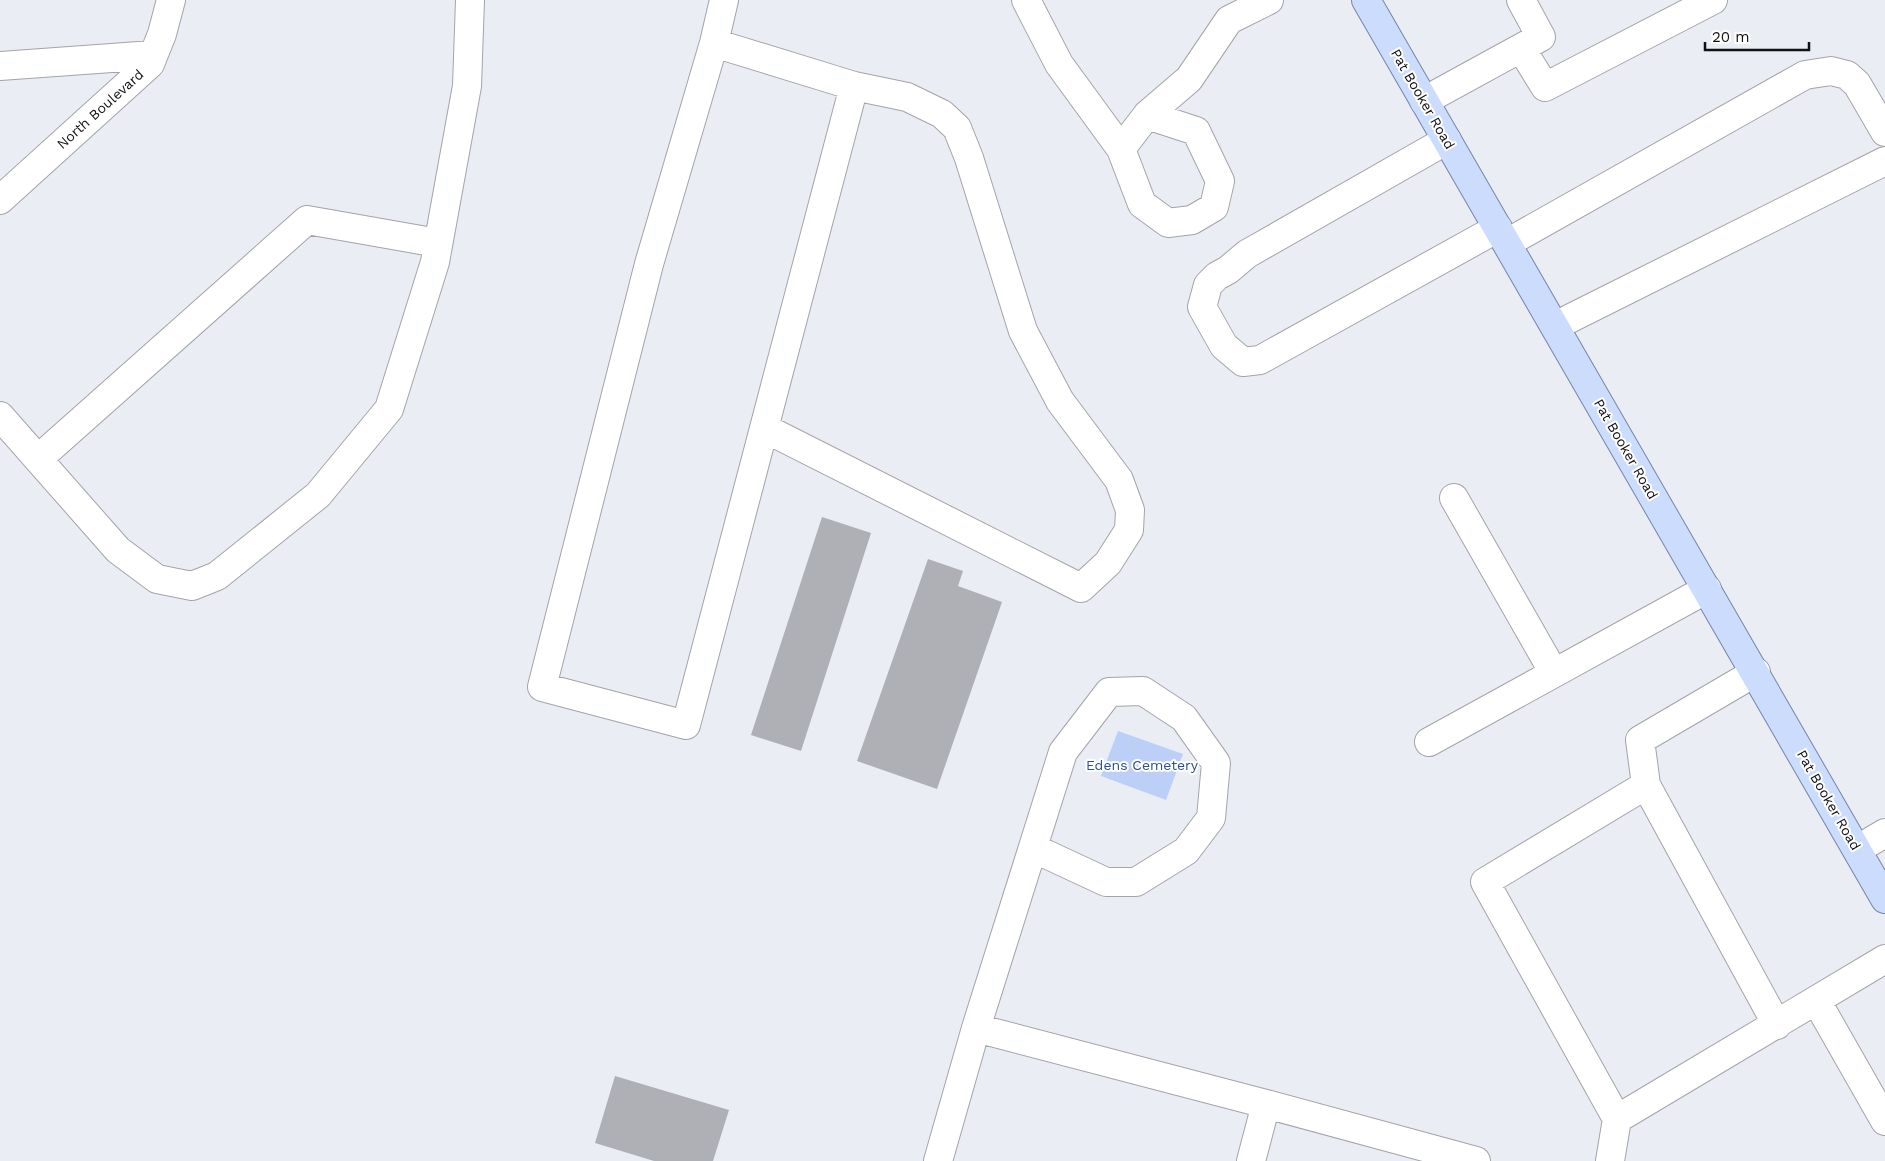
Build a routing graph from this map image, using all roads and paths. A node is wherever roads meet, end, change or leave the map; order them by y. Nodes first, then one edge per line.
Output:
1 (171, 0) edge
2 (470, 0) edge
3 (724, 0) edge
4 (1026, 0) edge
5 (1268, 0) edge
6 (1366, 0) edge
7 (1521, 0) edge
8 (1713, 0) edge
9 (714, 43) junction
10 (1521, 48) junction
11 (153, 55) junction
12 (0, 66) edge
13 (854, 86) junction
14 (1424, 101) junction
15 (1147, 115) junction
16 (1885, 132) edge
17 (1447, 140) junction
18 (1121, 149) junction
19 (1885, 161) edge
20 (0, 200) edge
21 (1502, 235) junction
22 (438, 243) junction
23 (1555, 326) junction
24 (0, 416) edge
25 (764, 428) junction
26 (38, 459) junction
27 (1454, 498) dead end
28 (1707, 589) junction
29 (1756, 672) junction
30 (1554, 673) junction
31 (1429, 742) dead end
32 (1646, 785) junction
33 (1885, 832) edge
34 (1033, 848) junction
35 (1858, 849) junction
36 (1885, 899) edge
37 (1885, 959) edge
38 (1816, 1000) junction
39 (1777, 1024) junction
40 (976, 1028) junction
41 (1266, 1104) junction
42 (1617, 1119) junction
43 (1885, 1121) edge
44 (938, 1161) edge
45 (1251, 1161) edge
46 (1476, 1161) edge
47 (1610, 1161) edge

1 - 11 street, North Boulevard
2 - 22 street
3 - 9 street
4 - 18 street
5 - 15 street
6 - 14 main road, Pat Booker Road
7 - 10 street
8 - 10 street
9 - 13 street
9 - 25 street
10 - 14 street
11 - 12 street
11 - 20 street, North Boulevard
13 - 25 street
13 - 25 street
14 - 17 main road, Pat Booker Road
15 - 18 street
15 - 18 street
16 - 21 street
17 - 21 main road, Pat Booker Road
17 - 21 street
19 - 23 street
21 - 23 main road, Pat Booker Road
22 - 26 street
22 - 26 street
23 - 28 main road, Pat Booker Road
24 - 26 street
27 - 30 street
28 - 29 main road, Pat Booker Road
28 - 30 street
29 - 32 street
29 - 35 main road, Pat Booker Road
30 - 31 street
32 - 39 street
32 - 42 street
33 - 35 street
34 - 34 street
34 - 40 street
35 - 36 main road, Pat Booker Road
37 - 38 street
38 - 39 street
38 - 43 street
39 - 42 street
40 - 41 street
40 - 44 street
41 - 45 street
41 - 46 street
42 - 47 street

